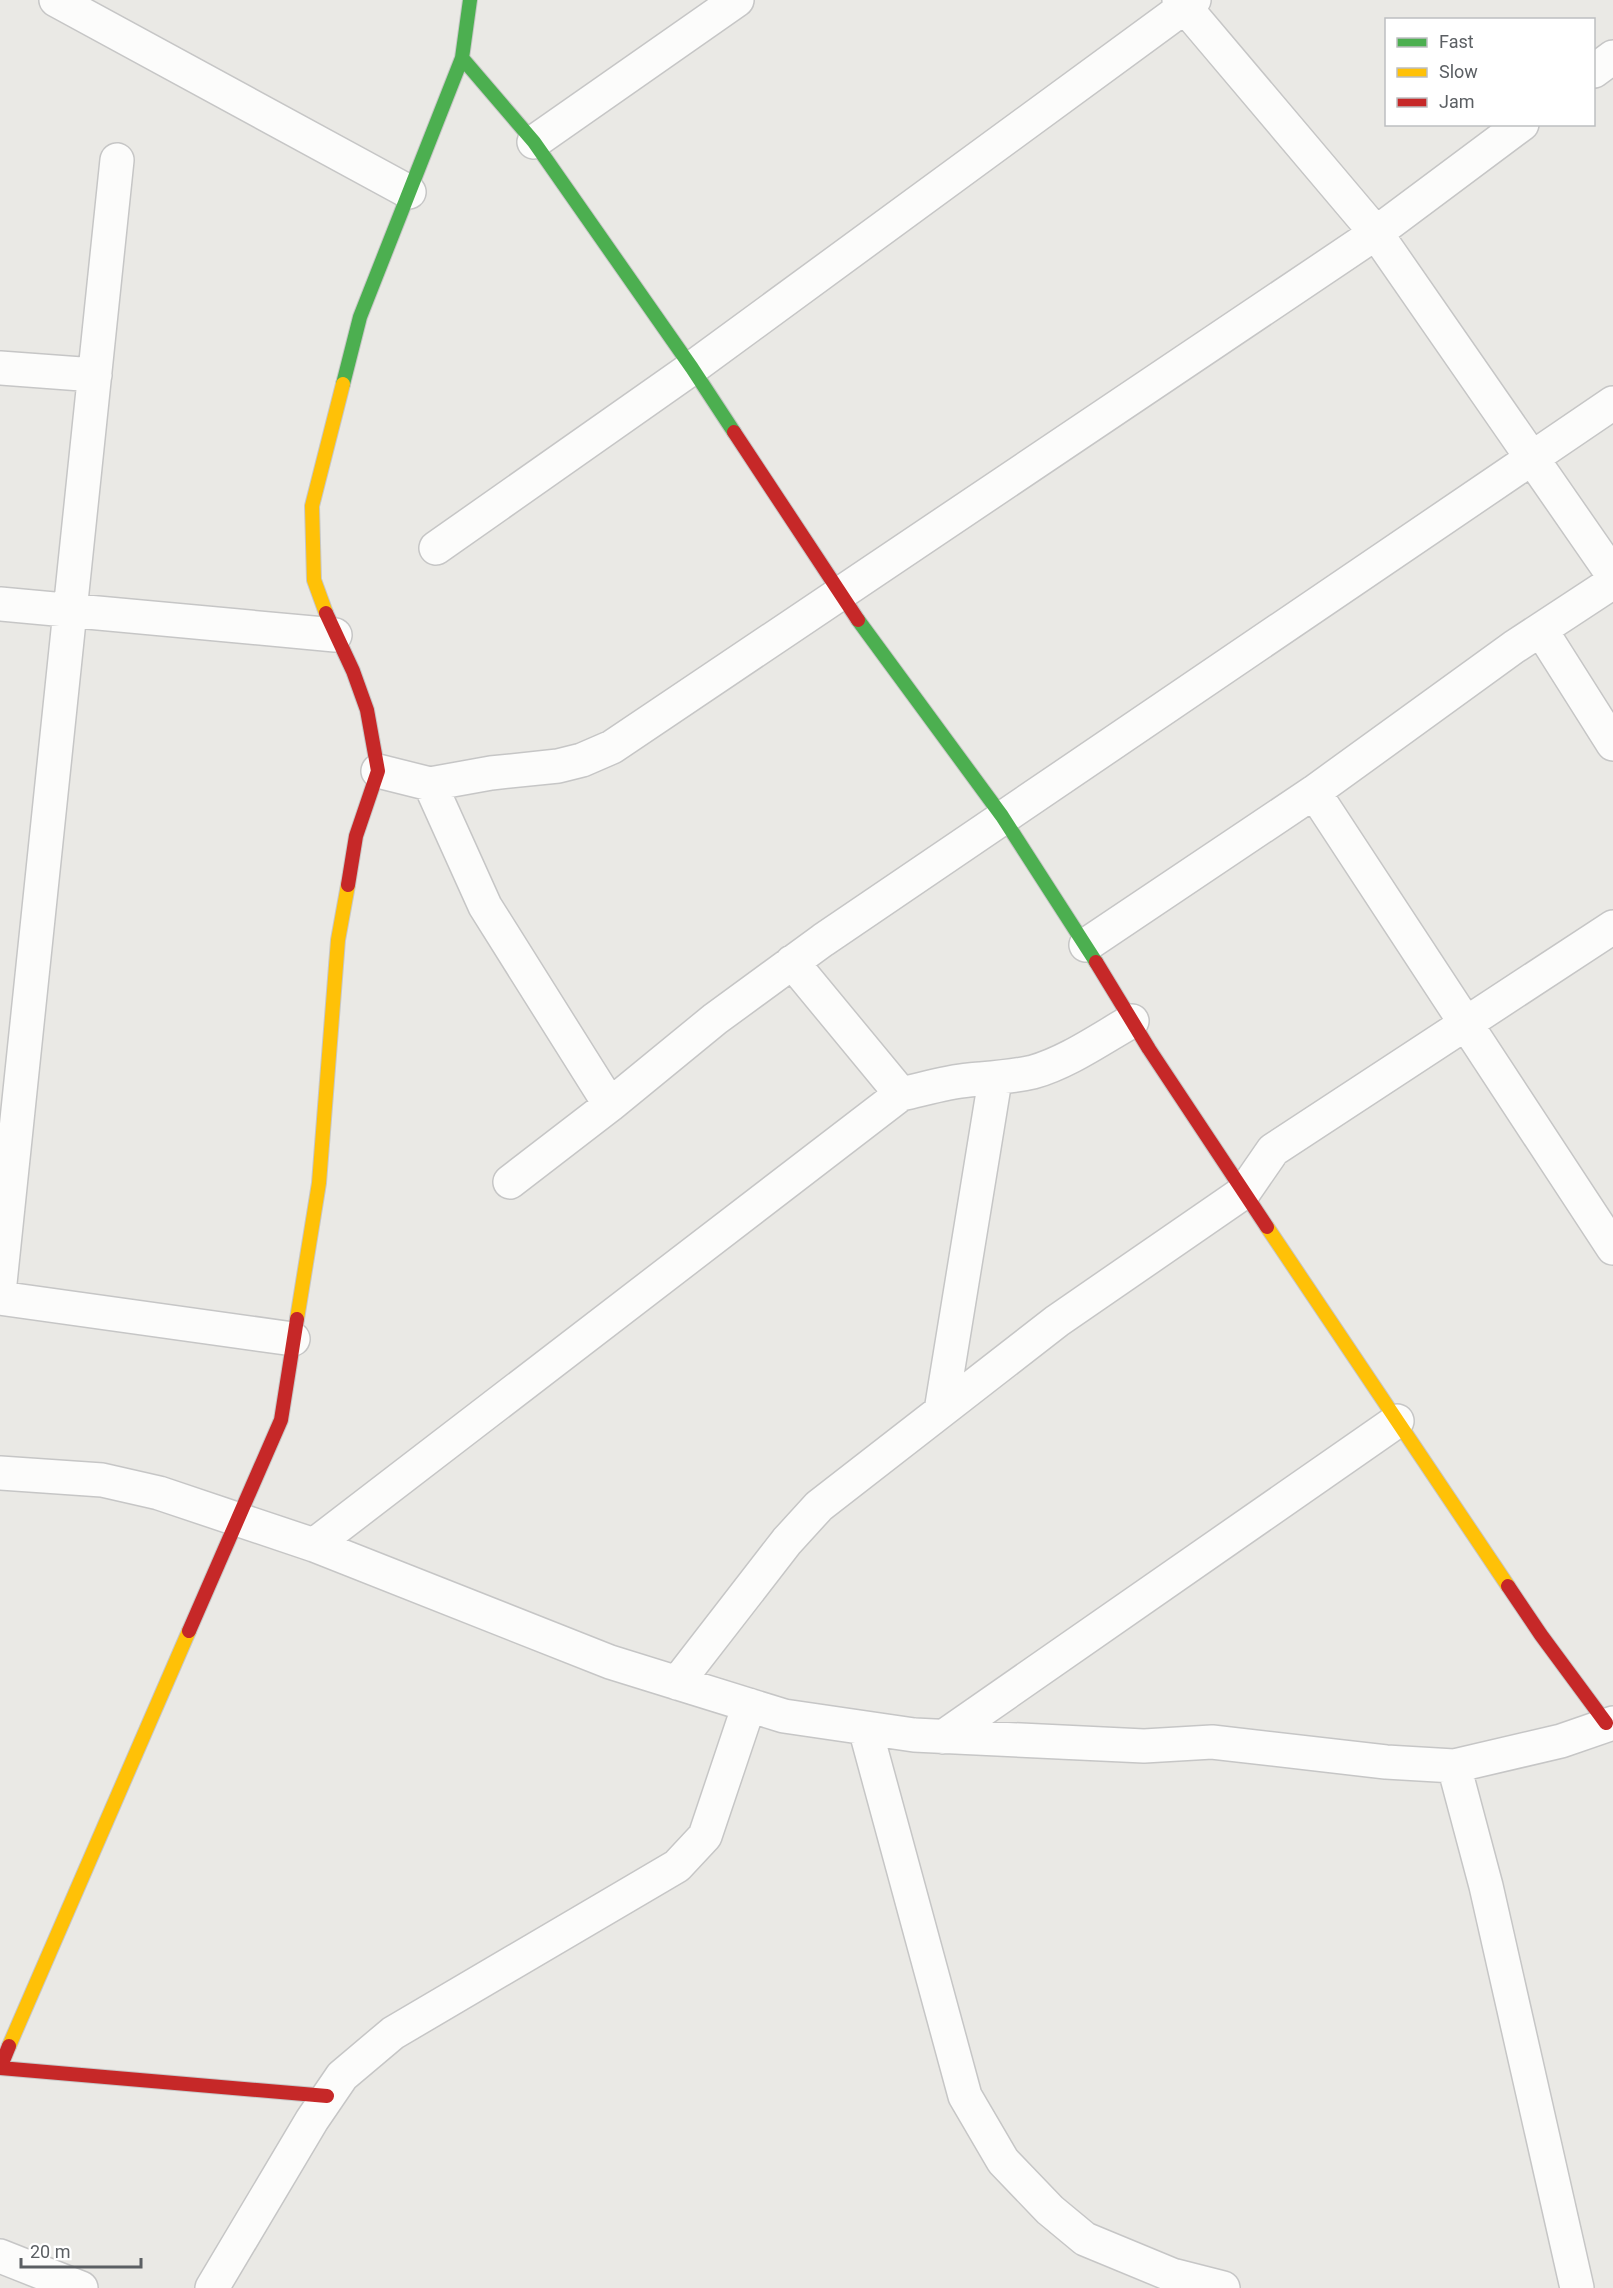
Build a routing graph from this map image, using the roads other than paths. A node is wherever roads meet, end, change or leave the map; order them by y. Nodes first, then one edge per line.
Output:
1 (56, 0) edge
2 (470, 0) edge
3 (736, 0) edge
4 (1186, 2) edge
5 (1613, 57) edge
6 (462, 58) junction
7 (1595, 70) edge
8 (1519, 126) edge
9 (534, 142) junction
10 (117, 160) dead end
11 (409, 192) junction
12 (1376, 233) junction
13 (0, 368) edge
14 (692, 368) junction
15 (95, 375) junction
16 (1613, 403) edge
17 (1533, 458) junction
18 (436, 549) dead end
19 (1613, 575) edge
20 (1613, 582) edge
21 (839, 594) junction
22 (0, 604) edge
23 (71, 612) junction
24 (1541, 630) junction
25 (334, 635) junction
26 (1613, 744) edge
27 (378, 771) junction
28 (430, 784) junction
29 (1314, 792) junction
30 (1002, 816) junction
31 (1613, 927) edge
32 (1086, 945) junction
33 (792, 962) junction
34 (1132, 1021) junction
35 (1465, 1024) junction
36 (995, 1080) junction
37 (901, 1094) junction
38 (610, 1105) junction
39 (510, 1182) dead end
40 (1244, 1192) junction
41 (1613, 1248) edge
42 (0, 1283) edge
43 (0, 1298) edge
44 (293, 1339) junction
45 (941, 1411) junction
46 (1397, 1421) junction
47 (0, 1473) edge
48 (238, 1520) junction
49 (314, 1545) junction
50 (677, 1683) junction
51 (749, 1705) junction
52 (1610, 1723) edge
53 (865, 1728) junction
54 (943, 1737) junction
55 (1454, 1766) junction
56 (327, 2096) junction
57 (0, 2256) edge
58 (81, 2288) edge
59 (213, 2288) edge
60 (1223, 2288) edge
61 (1577, 2288) edge

1 - 11 street
2 - 6 street
3 - 9 street
4 - 12 street
4 - 14 street
5 - 7 street
6 - 9 street
6 - 11 street
8 - 12 street
9 - 14 street
10 - 15 street
11 - 25 street
12 - 17 street
12 - 21 street
13 - 15 street
14 - 18 street
14 - 21 street
15 - 23 street
16 - 17 street
17 - 19 street
17 - 30 street
20 - 24 street
21 - 28 street
21 - 30 street
22 - 23 street
23 - 25 street
23 - 42 street
24 - 26 street
24 - 29 street
25 - 27 street
27 - 28 street
27 - 44 street
28 - 38 street
29 - 32 street
29 - 35 street
30 - 32 street
30 - 33 street
31 - 35 street
32 - 34 street
33 - 37 street
33 - 38 street
34 - 36 street
34 - 40 street
35 - 40 street
35 - 41 street
36 - 37 street
36 - 45 street
37 - 49 street
38 - 39 street
40 - 45 street
40 - 46 street
43 - 44 street
44 - 48 street
45 - 50 street
46 - 52 street
46 - 54 street
47 - 48 street
48 - 49 street
48 - 56 street
49 - 50 street
50 - 51 street
51 - 53 street
51 - 56 street
52 - 55 street
53 - 54 street
53 - 60 street
54 - 55 street
55 - 61 street
56 - 59 street
57 - 58 street

